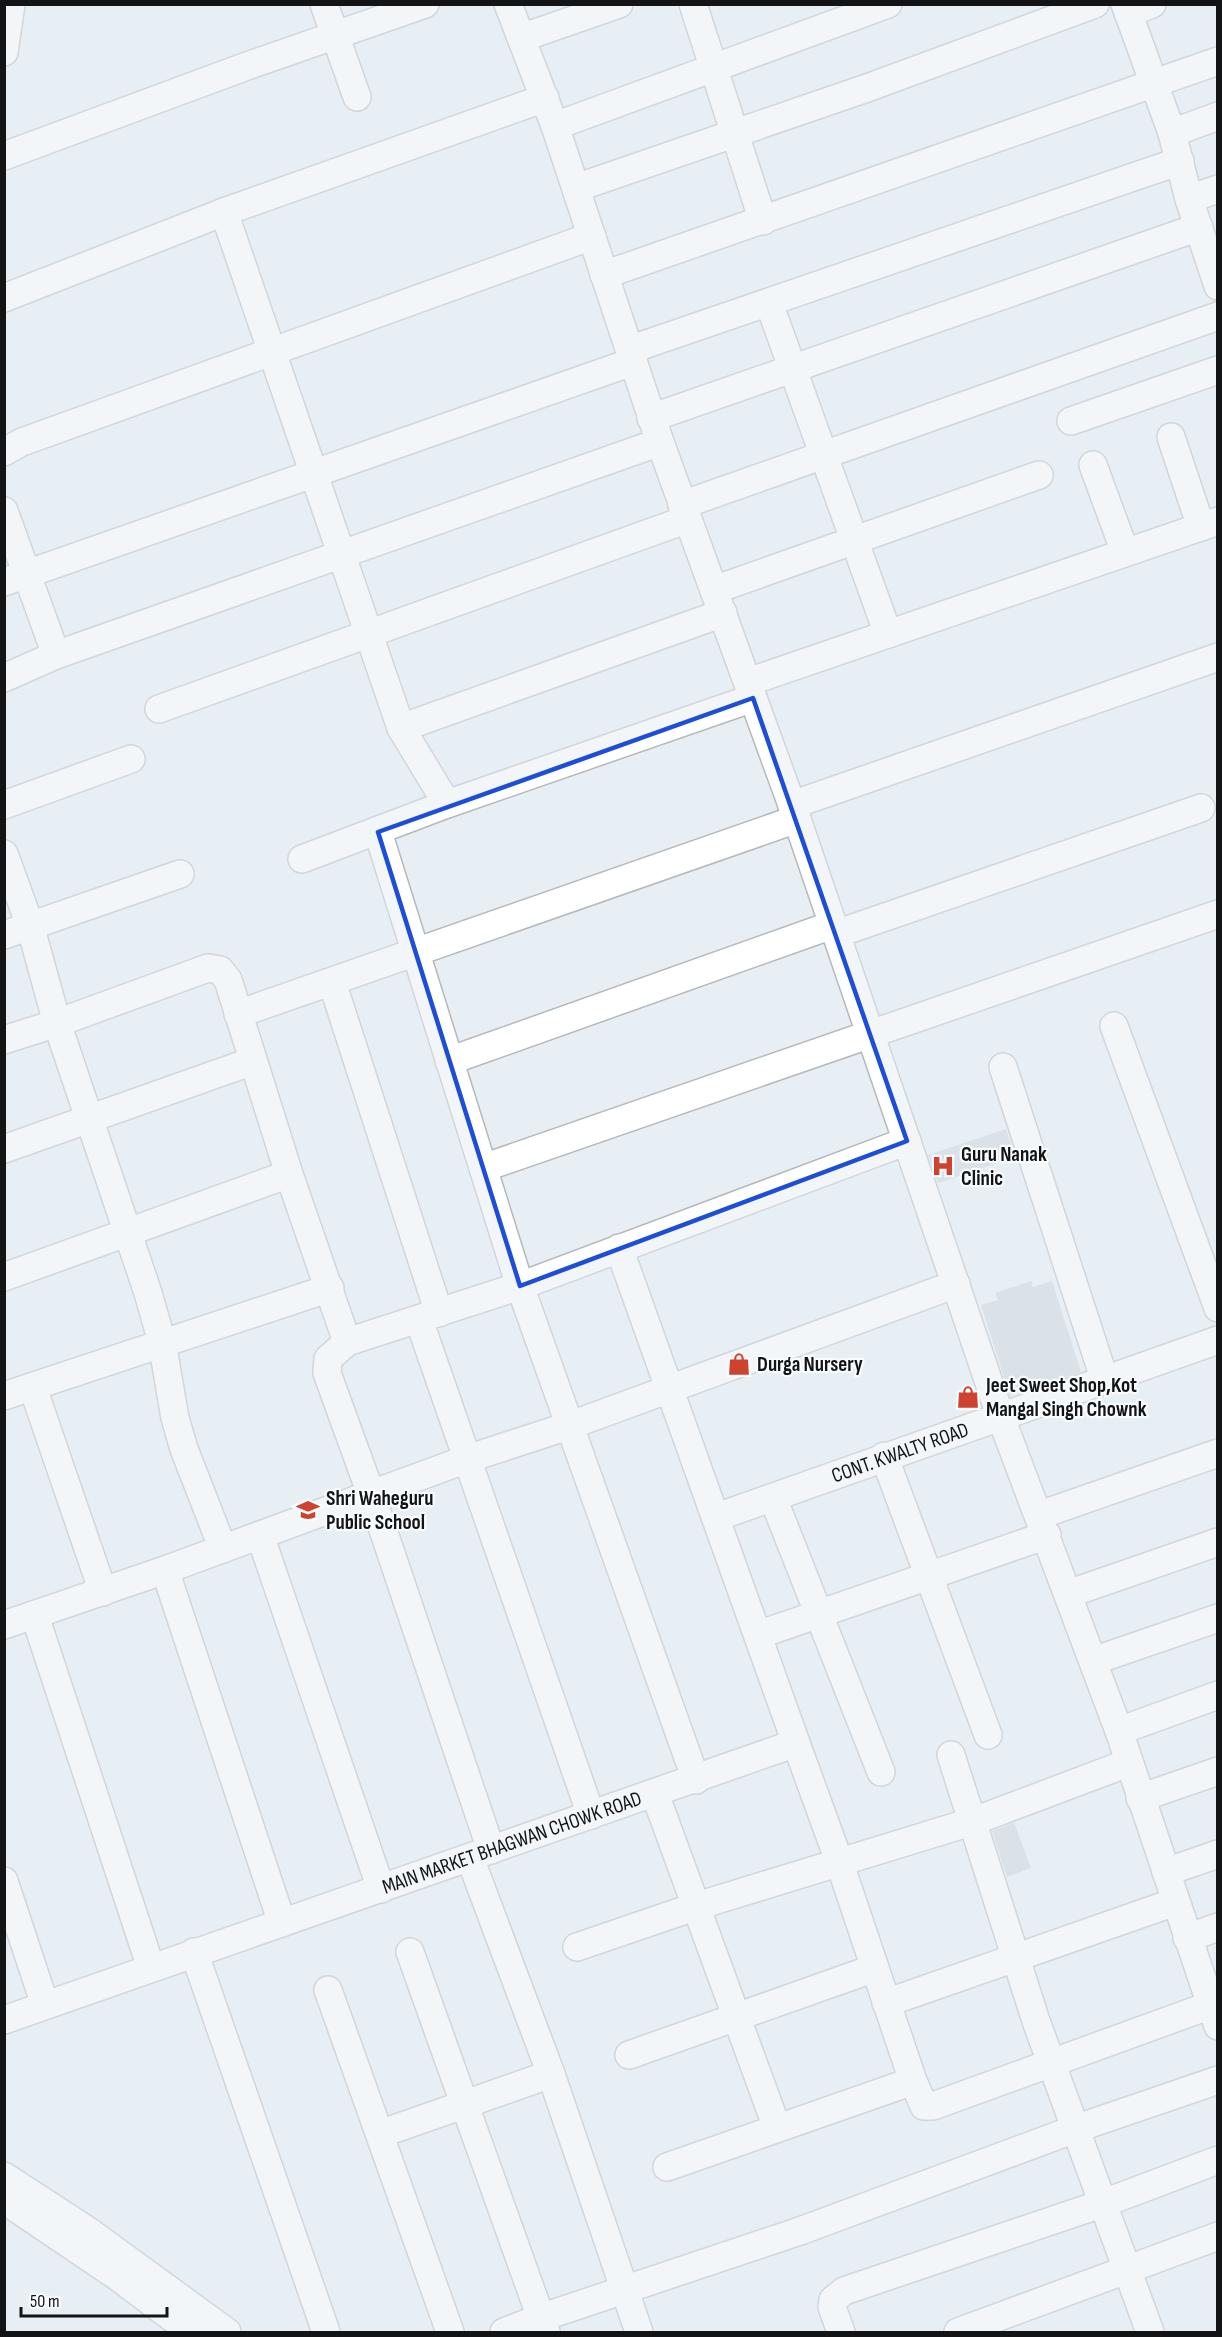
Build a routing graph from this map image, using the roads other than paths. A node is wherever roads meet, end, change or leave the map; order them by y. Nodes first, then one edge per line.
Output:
1 (324, 4) edge
2 (425, 4) edge
3 (508, 4) edge
4 (619, 4) edge
5 (693, 4) edge
6 (888, 4) edge
7 (1095, 4) edge
8 (12, 5) edge
9 (1135, 7) edge
10 (828, 15) edge
11 (335, 36) junction
12 (521, 38) junction
13 (4, 52) edge
14 (1218, 61) edge
15 (715, 69) junction
16 (1154, 83) junction
17 (357, 97) dead end
18 (545, 99) junction
19 (1218, 116) edge
20 (555, 126) junction
21 (735, 133) junction
22 (1172, 133) junction
23 (4, 156) edge
24 (1180, 161) junction
25 (576, 188) junction
26 (1218, 189) edge
27 (1189, 199) junction
28 (224, 212) junction
29 (763, 221) junction
30 (1199, 227) junction
31 (592, 236) junction
32 (604, 274) junction
33 (1218, 286) edge
34 (4, 298) edge
35 (769, 303) junction
36 (1218, 316) edge
37 (270, 351) junction
38 (631, 356) junction
39 (793, 370) junction
40 (1218, 370) edge
41 (1071, 421) dead end
42 (656, 430) junction
43 (1171, 437) dead end
44 (4, 452) edge
45 (825, 456) junction
46 (1093, 465) dead end
47 (313, 475) junction
48 (1039, 475) dead end
49 (4, 511) edge
50 (685, 512) junction
51 (1210, 524) edge
52 (855, 541) junction
53 (1125, 552) junction
54 (341, 553) junction
55 (16, 579) edge
56 (719, 601) junction
57 (368, 633) junction
58 (888, 634) junction
59 (56, 655) junction
60 (1218, 657) edge
61 (4, 678) edge
62 (751, 690) junction
63 (159, 709) dead end
64 (401, 728) junction
65 (131, 759) dead end
66 (447, 804) junction
67 (4, 805) edge
68 (1200, 808) dead end
69 (795, 812) junction
70 (378, 832) junction
71 (4, 854) edge
72 (302, 859) dead end
73 (180, 874) dead end
74 (1218, 914) edge
75 (30, 925) junction
76 (834, 929) junction
77 (4, 934) edge
78 (417, 953) junction
79 (332, 982) junction
80 (238, 1014) junction
81 (57, 1023) junction
82 (1114, 1026) dead end
83 (870, 1035) junction
84 (4, 1040) edge
85 (253, 1061) junction
86 (449, 1061) junction
87 (1004, 1067) dead end
88 (91, 1118) junction
89 (907, 1141) junction
90 (4, 1149) edge
91 (483, 1168) junction
92 (289, 1174) junction
93 (127, 1233) junction
94 (619, 1248) junction
95 (4, 1278) edge
96 (956, 1284) junction
97 (520, 1286) junction
98 (330, 1288) junction
99 (1218, 1308) edge
100 (429, 1317) junction
101 (1218, 1340) edge
102 (162, 1342) junction
103 (347, 1342) junction
104 (1105, 1381) junction
105 (33, 1388) junction
106 (671, 1389) junction
107 (4, 1396) edge
108 (1000, 1415) junction
109 (571, 1425) junction
110 (1218, 1454) edge
111 (884, 1456) junction
112 (467, 1459) junction
113 (371, 1494) junction
114 (773, 1498) junction
115 (717, 1517) junction
116 (1043, 1525) junction
117 (260, 1535) junction
118 (1218, 1542) edge
119 (223, 1549) junction
120 (165, 1570) junction
121 (927, 1575) junction
122 (103, 1592) junction
123 (1068, 1594) junction
124 (819, 1615) junction
125 (35, 1616) junction
126 (1218, 1618) edge
127 (4, 1625) edge
128 (758, 1635) junction
129 (1093, 1661) junction
130 (1218, 1695) edge
131 (1119, 1731) junction
132 (988, 1735) dead end
133 (796, 1743) junction
134 (951, 1755) dead end
135 (1128, 1763) junction
136 (1218, 1771) edge
137 (881, 1773) dead end
138 (696, 1780) junction
139 (655, 1794) junction
140 (1140, 1798) junction
141 (591, 1815) junction
142 (974, 1821) junction
143 (481, 1854) junction
144 (1218, 1854) edge
145 (839, 1861) junction
146 (1166, 1872) junction
147 (4, 1881) edge
148 (381, 1889) junction
149 (1175, 1902) junction
150 (697, 1906) junction
151 (282, 1923) junction
152 (1218, 1927) edge
153 (1187, 1938) junction
154 (577, 1947) dead end
155 (194, 1952) junction
156 (410, 1952) dead end
157 (1015, 1959) junction
158 (151, 1968) junction
159 (875, 1968) junction
160 (328, 1990) dead end
161 (886, 2003) junction
162 (45, 2005) junction
163 (737, 2015) junction
164 (1215, 2016) edge
165 (4, 2020) edge
166 (629, 2055) dead end
167 (1052, 2063) junction
168 (551, 2074) junction
169 (1218, 2080) edge
170 (912, 2081) junction
171 (465, 2104) junction
172 (777, 2128) junction
173 (1075, 2129) junction
174 (380, 2134) junction
175 (1218, 2160) edge
176 (667, 2168) dead end
177 (4, 2176) edge
178 (4, 2200) edge
179 (1104, 2203) junction
180 (1218, 2236) edge
181 (1128, 2268) junction
182 (624, 2290) junction
183 (543, 2325) edge
184 (191, 2332) edge
185 (227, 2332) edge
186 (326, 2332) edge
187 (450, 2332) edge
188 (504, 2332) edge
189 (639, 2332) edge
190 (841, 2332) edge
191 (958, 2332) edge
192 (1150, 2332) edge

1 - 11 street
2 - 11 street
3 - 12 street
4 - 12 street
5 - 15 street
6 - 10 street
7 - 21 street
8 - 13 street
9 - 16 street
10 - 15 street
11 - 17 street
11 - 23 street
12 - 18 street
14 - 16 street
15 - 20 street
15 - 21 street
16 - 22 street
16 - 29 street
18 - 20 street
18 - 28 street
19 - 22 street
20 - 25 street
21 - 25 street
21 - 29 street
22 - 24 street
24 - 27 street
24 - 35 street
25 - 31 street
26 - 27 street
27 - 30 street
28 - 34 street
28 - 37 street
29 - 32 street
30 - 33 street
30 - 39 street
31 - 32 street
31 - 37 street
32 - 38 street
35 - 38 street
35 - 39 street
36 - 45 street
37 - 44 street
37 - 47 street
38 - 42 street
38 - 47 street
39 - 42 street
39 - 45 street
40 - 41 street
42 - 50 street
42 - 54 street
43 - 51 street
45 - 50 street
45 - 52 street
46 - 53 street
47 - 54 street
47 - 55 street
48 - 52 street
49 - 55 street
50 - 56 street
50 - 57 street
51 - 53 street
52 - 56 street
52 - 58 street
53 - 58 street
54 - 57 street
54 - 59 street
55 - 59 street
56 - 62 street
56 - 64 street
57 - 63 street
57 - 64 street
58 - 62 street
59 - 61 street
60 - 69 street
62 - 66 street
62 - 69 street
64 - 66 street
65 - 67 street
66 - 70 street
68 - 76 street
69 - 76 street
69 - 78 street
70 - 72 street
70 - 78 street
71 - 75 street
73 - 75 street
74 - 83 street
75 - 77 street
75 - 81 street
76 - 83 street
76 - 86 street
78 - 79 street
78 - 86 street
79 - 80 street
79 - 100 street
80 - 81 street
80 - 85 street
81 - 84 street
81 - 88 street
82 - 99 street
83 - 89 street
83 - 91 street
85 - 88 street
85 - 92 street
86 - 91 street
87 - 104 street
88 - 90 street
88 - 93 street
89 - 94 street
89 - 96 street
91 - 97 street
92 - 93 street
92 - 98 street
93 - 95 street
93 - 102 street
94 - 97 street
94 - 106 street
96 - 106 street
96 - 108 street
97 - 100 street
97 - 109 street
98 - 102 street
98 - 103 street
100 - 103 street
100 - 112 street
101 - 104 street, CONT. KWALTY ROAD
102 - 105 street
102 - 119 street
103 - 113 street
104 - 108 street, CONT. KWALTY ROAD
105 - 107 street
105 - 122 street
106 - 109 street
106 - 115 street
108 - 111 street, CONT. KWALTY ROAD
108 - 116 street
109 - 112 street
109 - 138 street
110 - 116 street
111 - 114 street, CONT. KWALTY ROAD
111 - 121 street
112 - 113 street
112 - 141 street
113 - 117 street
113 - 143 street
114 - 115 street, CONT. KWALTY ROAD
114 - 124 street
115 - 128 street
116 - 121 street
116 - 123 street
117 - 119 street
117 - 148 street
118 - 123 street
119 - 120 street
120 - 122 street
120 - 151 street
121 - 124 street
121 - 132 street
122 - 125 street
123 - 129 street
124 - 128 street
124 - 137 street
125 - 127 street
125 - 158 street
126 - 129 street
128 - 133 street
129 - 131 street
130 - 131 street
131 - 135 street
133 - 138 street, MAIN MARKET BHAGWAN CHOWK ROAD
133 - 145 street
134 - 142 street
135 - 140 street
135 - 142 street
136 - 140 street
138 - 139 street, MAIN MARKET BHAGWAN CHOWK ROAD
139 - 141 street, MAIN MARKET BHAGWAN CHOWK ROAD
139 - 150 street
140 - 146 street
141 - 143 street, MAIN MARKET BHAGWAN CHOWK ROAD
142 - 145 street
142 - 157 street
143 - 148 street, MAIN MARKET BHAGWAN CHOWK ROAD
143 - 168 street
144 - 146 street
145 - 150 street
145 - 159 street
146 - 149 street
147 - 162 street
148 - 151 street, MAIN MARKET BHAGWAN CHOWK ROAD
149 - 153 street
149 - 157 street
150 - 154 street
150 - 163 street
151 - 155 street, MAIN MARKET BHAGWAN CHOWK ROAD
152 - 153 street
153 - 164 street
155 - 158 street, MAIN MARKET BHAGWAN CHOWK ROAD
155 - 186 street
156 - 171 street
157 - 161 street
157 - 167 street
158 - 162 street, MAIN MARKET BHAGWAN CHOWK ROAD
159 - 161 street
159 - 163 street
160 - 174 street
161 - 170 street
162 - 165 street, MAIN MARKET BHAGWAN CHOWK ROAD
163 - 166 street
163 - 172 street
164 - 167 street
167 - 170 street
167 - 173 street
168 - 171 street
168 - 182 street
169 - 173 street
170 - 172 street
171 - 174 street
171 - 183 street
172 - 176 street
173 - 179 street
173 - 182 street
174 - 187 street
175 - 179 street
177 - 185 street
178 - 184 street
179 - 181 street
179 - 190 street
180 - 181 street
181 - 191 street
181 - 192 street
182 - 183 street
182 - 189 street
183 - 188 street

